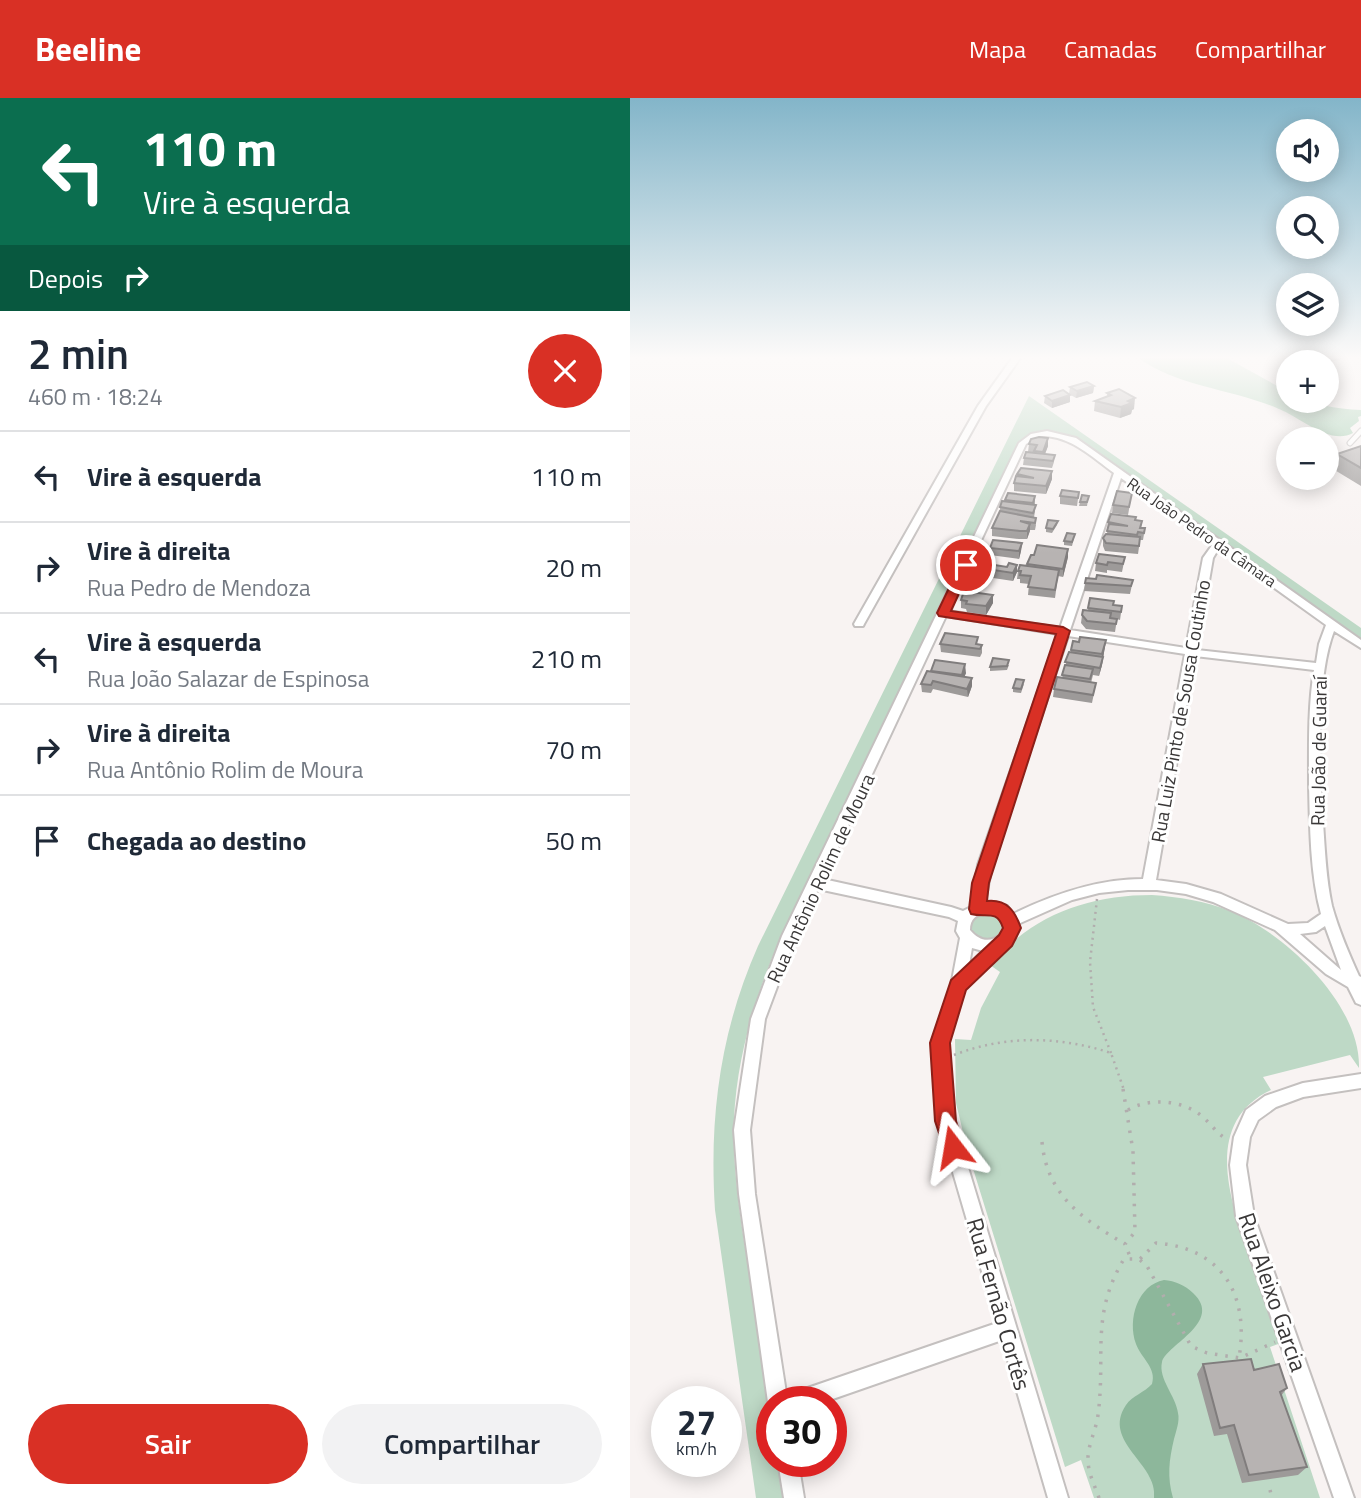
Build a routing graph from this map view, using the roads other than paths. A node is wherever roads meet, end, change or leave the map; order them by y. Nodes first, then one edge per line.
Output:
1 (973, 422) edge
2 (1361, 431) edge
3 (1038, 434) joint
4 (1350, 443) dead end
5 (1118, 474) junction
6 (1219, 543) junction
7 (943, 613) junction
8 (859, 624) dead end
9 (1332, 624) junction
10 (1063, 631) junction
11 (1361, 645) edge
12 (1190, 652) junction
13 (1320, 667) junction
14 (1149, 882) junction
15 (816, 883) junction
16 (977, 909) junction
17 (1328, 917) junction
18 (965, 918) junction
19 (1011, 921) junction
20 (1286, 930) junction
21 (967, 938) junction
22 (998, 945) junction
23 (1357, 982) edge
24 (958, 986) junction
25 (1361, 999) edge
26 (1361, 1082) edge
27 (1006, 1329) junction
28 (776, 1386) edge
29 (842, 1386) edge
30 (791, 1477) edge
31 (794, 1498) edge
32 (1058, 1498) edge
33 (1345, 1498) edge

1 - 8 street
2 - 4 lane
3 - 5 street, Rua João Pedro da Câmara
3 - 7 street, Rua Antônio Rolim de Moura
5 - 6 street, Rua João Pedro da Câmara
5 - 10 street
6 - 9 street, Rua João Pedro da Câmara
6 - 12 street, Rua Luiz Pinto de Sousa Coutinho
7 - 10 street
7 - 15 street, Rua Antônio Rolim de Moura
9 - 11 street, Rua João Pedro da Câmara
9 - 13 street, Rua João de Guaraí
10 - 12 street
10 - 16 street
12 - 13 street
12 - 14 street, Rua Luiz Pinto de Sousa Coutinho
13 - 17 street, Rua João de Guaraí
14 - 19 street
14 - 20 street
15 - 18 street
15 - 28 street, Rua Antônio Rolim de Moura
16 - 18 street
16 - 19 street
17 - 20 street
17 - 23 street, Rua João de Guaraí
18 - 21 street
19 - 22 street
20 - 23 street
21 - 22 street
21 - 24 street, Rua Fernão Cortês
22 - 24 street, Rua Fernão Cortês
23 - 25 street, Rua João de Guaraí
24 - 27 street, Rua Fernão Cortês
26 - 33 street, Rua Aleixo Garcia
27 - 29 street
27 - 32 street, Rua Fernão Cortês
30 - 31 street

